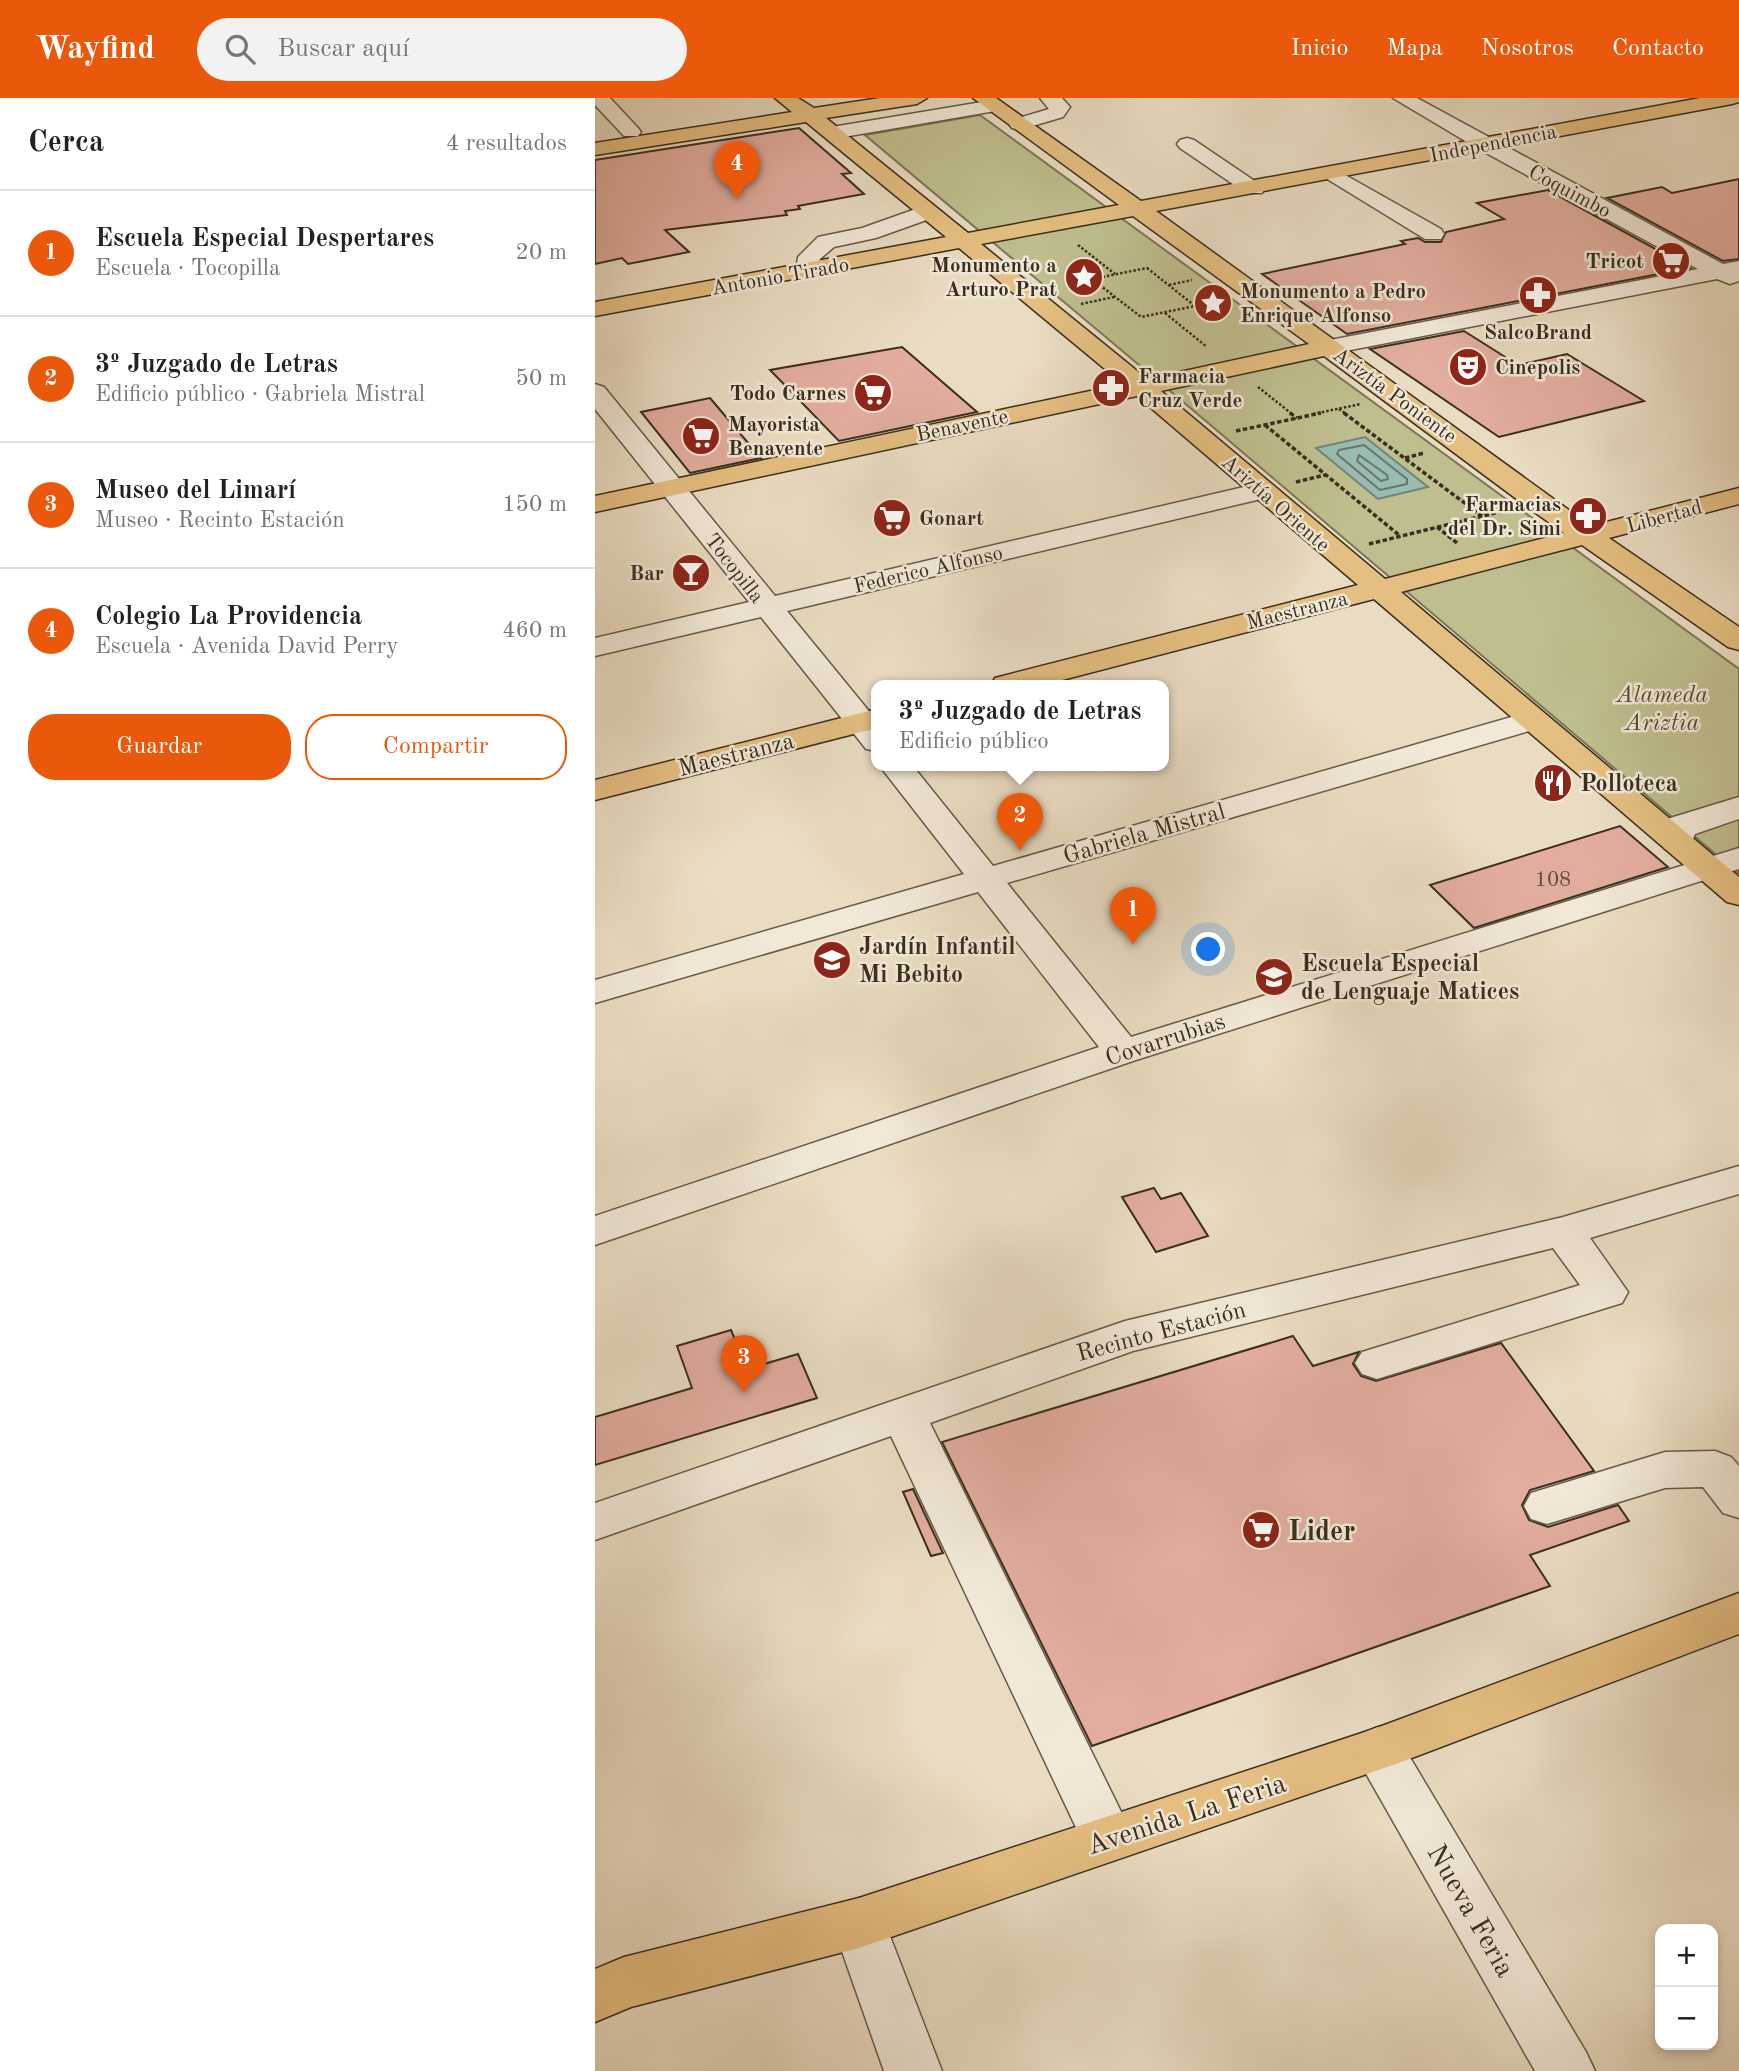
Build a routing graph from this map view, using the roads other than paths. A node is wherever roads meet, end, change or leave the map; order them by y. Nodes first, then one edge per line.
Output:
1 (599, 98) edge
2 (917, 98) edge
3 (1050, 98) edge
4 (1403, 98) edge
5 (1732, 98) edge
6 (988, 102) edge
7 (796, 106) edge
8 (1019, 124) junction
9 (631, 132) junction
10 (832, 133) junction
11 (595, 137) edge
12 (1187, 144) dead end
13 (1483, 145) junction
14 (595, 149) edge
15 (1331, 173) junction
16 (1254, 188) junction
17 (1140, 209) junction
18 (927, 212) junction
19 (906, 219) junction
20 (1433, 234) dead end
21 (959, 243) junction
22 (807, 271) junction
23 (1733, 274) edge
24 (595, 309) edge
25 (1330, 347) junction
26 (1142, 387) junction
27 (598, 400) edge
28 (671, 488) junction
29 (1261, 491) junction
30 (1739, 496) edge
31 (595, 504) edge
32 (1588, 536) junction
33 (1377, 590) junction
34 (765, 607) junction
35 (1739, 641) edge
36 (595, 647) edge
37 (1026, 680) edge
38 (1532, 720) junction
39 (871, 727) edge
40 (900, 771) edge
41 (595, 790) edge
42 (1739, 807) edge
43 (1677, 842) junction
44 (1723, 864) edge
45 (987, 878) junction
46 (1739, 895) edge
47 (595, 992) edge
48 (1123, 1052) junction
49 (1739, 1180) edge
50 (595, 1231) edge
51 (1563, 1231) junction
52 (1377, 1363) dead end
53 (902, 1414) junction
54 (1739, 1500) edge
55 (1547, 1506) dead end
56 (595, 1522) edge
57 (1739, 1613) edge
58 (1378, 1749) junction
59 (1108, 1838) junction
60 (859, 1923) junction
61 (605, 1988) edge
62 (913, 2071) edge
63 (1566, 2071) edge

1 - 9 street
2 - 7 main road
3 - 8 street
4 - 13 street, Coquimbo
5 - 13 main road, Independencia
6 - 8 main road, Ariztía Poniente
6 - 10 street
7 - 9 main road
7 - 10 main road, Ariztía Oriente
7 - 14 main road
8 - 17 main road, Ariztía Poniente
9 - 11 main road
10 - 18 main road, Ariztía Oriente
12 - 16 street
13 - 15 main road, Independencia
13 - 23 street, Coquimbo
15 - 16 main road, Independencia
15 - 20 street
16 - 17 main road, Independencia
17 - 21 main road, Independencia
17 - 25 main road, Ariztía Poniente
18 - 19 street
18 - 21 main road, Ariztía Oriente
19 - 21 street
19 - 22 street
21 - 22 main road, Antonio Tirado
21 - 26 main road, Ariztía Oriente
22 - 24 main road, Antonio Tirado
23 - 25 street
25 - 26 main road, Benavente
25 - 32 main road, Ariztía Poniente
26 - 28 main road, Benavente
26 - 29 main road, Ariztía Oriente
27 - 28 street, Tocopilla
28 - 31 main road, Benavente
28 - 34 street, Tocopilla
29 - 33 main road, Ariztía Oriente
29 - 34 street, Federico Alfonso
30 - 32 main road, Libertad
32 - 33 main road, Maestranza
32 - 35 main road, Ariztía Poniente
33 - 37 main road, Maestranza
33 - 38 main road, Ariztía Oriente
34 - 36 street, Federico Alfonso
34 - 39 street, Tocopilla
38 - 43 main road, Ariztía Oriente
38 - 45 street, Gabriela Mistral
39 - 41 main road, Maestranza
40 - 45 street
42 - 43 street
43 - 44 main road, Ariztía Oriente
44 - 46 main road, Ariztía Oriente
44 - 48 street, Covarrubias
45 - 47 street, Gabriela Mistral
45 - 48 street
48 - 50 street, Covarrubias
49 - 51 street, Recinto Estación
51 - 52 street
51 - 53 street, Recinto Estación
53 - 56 street, Recinto Estación
53 - 59 street
54 - 55 street
57 - 58 main road, Avenida La Feria
58 - 59 main road, Avenida La Feria
58 - 63 street, Nueva Feria
59 - 60 main road, Avenida La Feria
60 - 61 main road, Avenida La Feria
60 - 62 street

